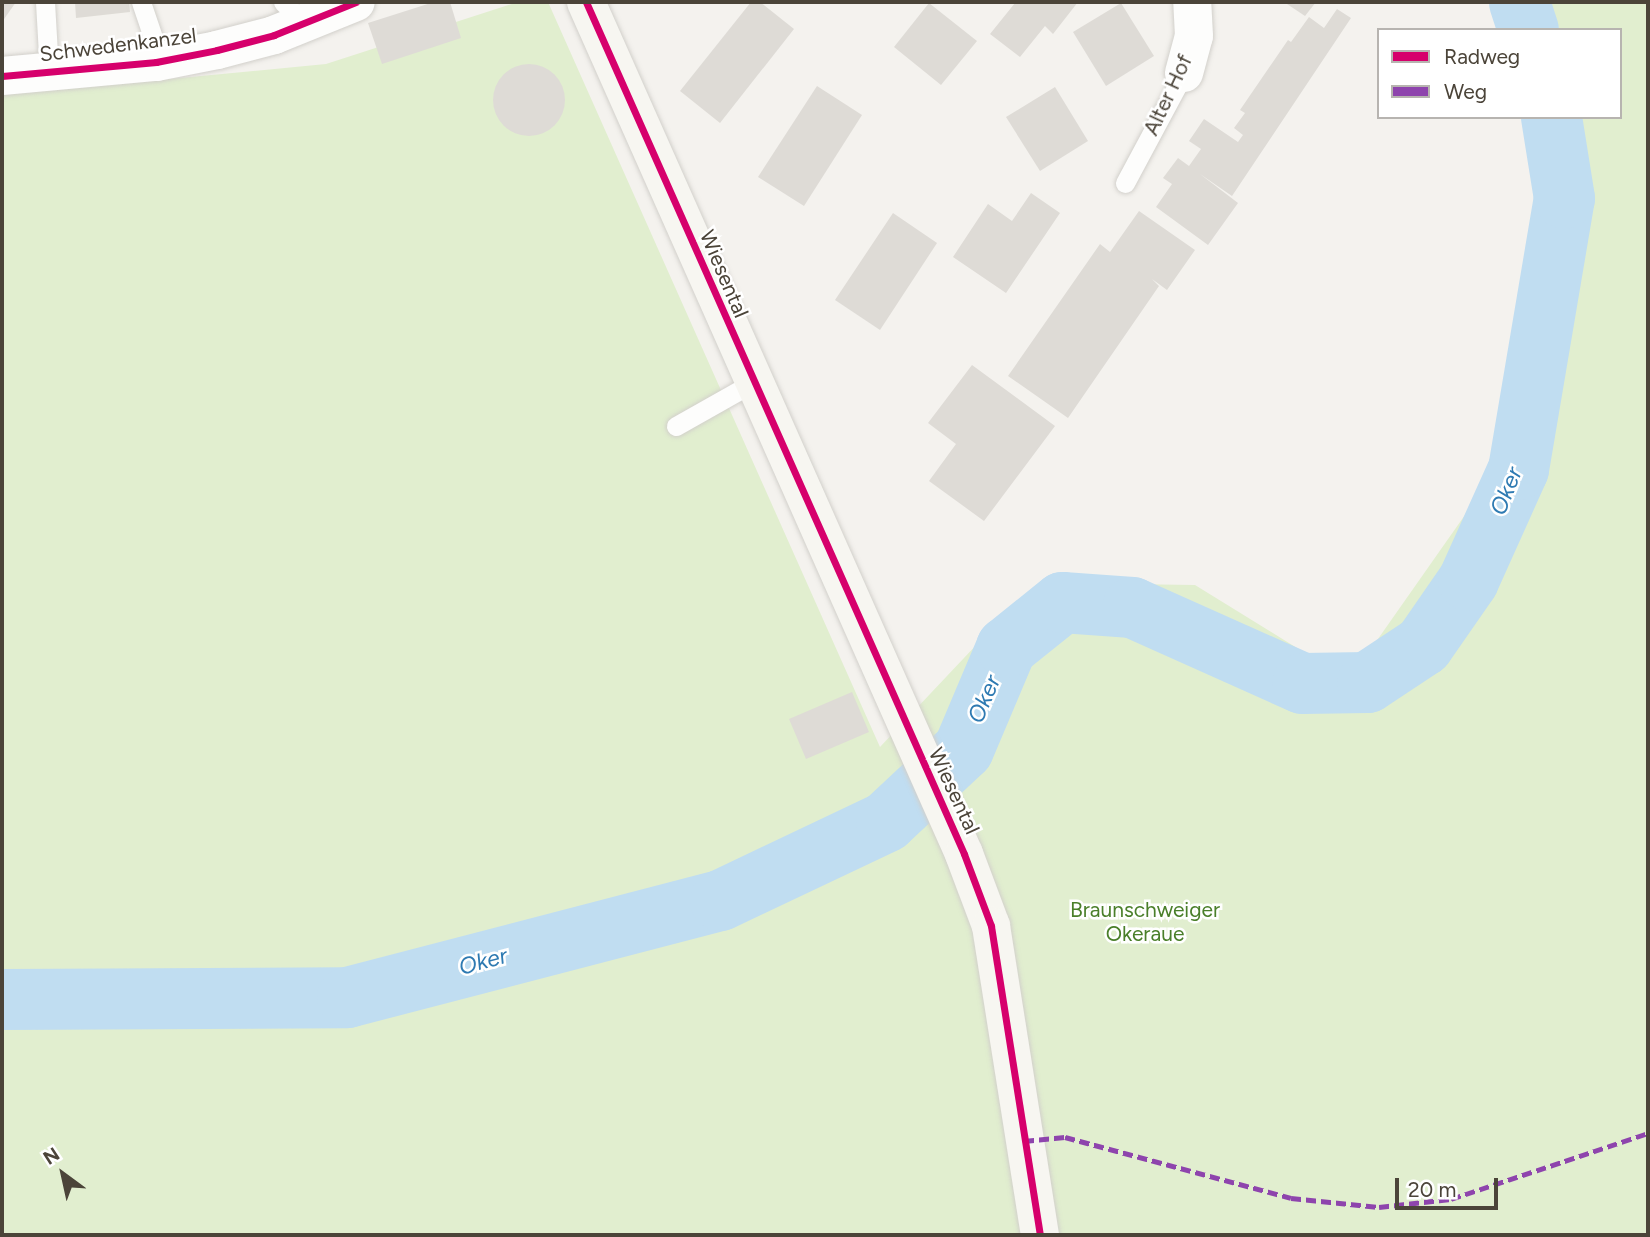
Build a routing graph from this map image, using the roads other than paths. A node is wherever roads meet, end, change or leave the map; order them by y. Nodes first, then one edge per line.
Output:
1 (45, 2) edge
2 (141, 2) edge
3 (586, 2) edge
4 (1192, 2) edge
5 (345, 4) edge
6 (293, 12) edge
7 (161, 61) junction
8 (48, 72) junction
9 (1184, 73) joint
10 (2, 76) edge
11 (1125, 183) dead end
12 (752, 383) junction
13 (676, 426) dead end
14 (1040, 1235) edge

1 - 8 lane
2 - 7 lane
3 - 12 street, Wiesental
4 - 9 street, Alter Hof
5 - 6 street, Schwedenkanzel
6 - 7 street, Schwedenkanzel
7 - 8 street, Schwedenkanzel
8 - 10 street, Schwedenkanzel
9 - 11 lane, Alter Hof
12 - 13 lane
12 - 14 street, Wiesental

